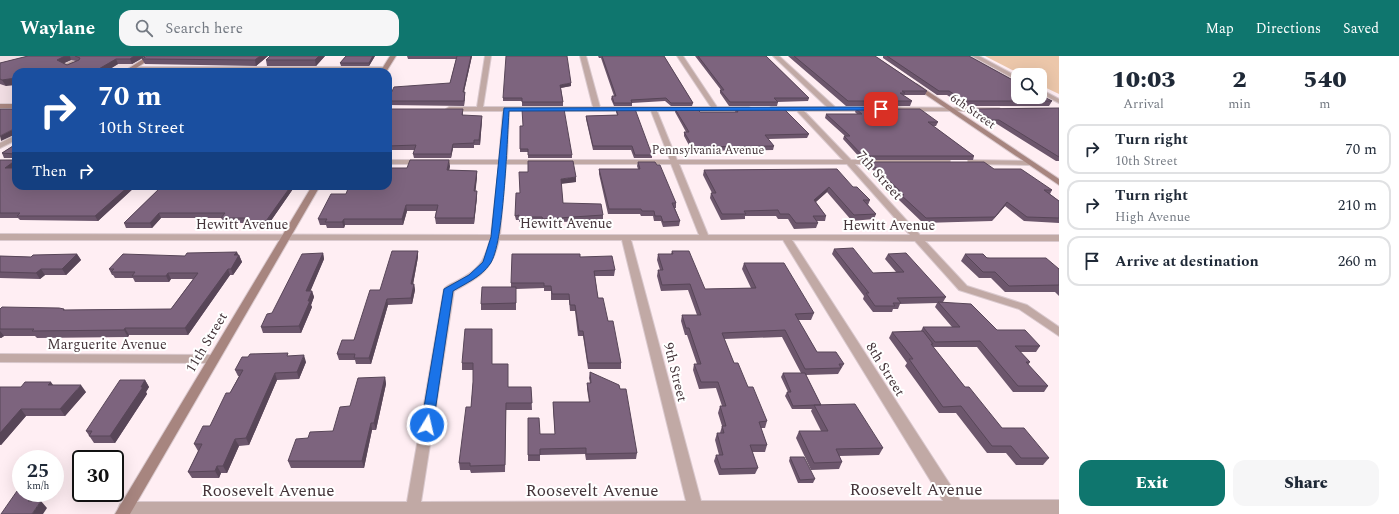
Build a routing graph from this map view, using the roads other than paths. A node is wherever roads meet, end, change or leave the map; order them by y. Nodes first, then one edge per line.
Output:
1 (152, 56) edge
2 (393, 56) edge
3 (488, 56) edge
4 (582, 56) edge
5 (680, 56) edge
6 (776, 56) edge
7 (975, 56) edge
8 (267, 61) edge
9 (131, 68) edge
10 (259, 68) edge
11 (385, 68) edge
12 (1011, 75) edge
13 (907, 79) edge
14 (1047, 94) edge
15 (1059, 101) edge
16 (0, 106) edge
17 (12, 106) edge
18 (441, 109) edge
19 (480, 109) junction
20 (506, 109) junction
21 (596, 109) junction
22 (653, 109) junction
23 (715, 109) junction
24 (753, 109) edge
25 (761, 109) edge
26 (799, 109) junction
27 (833, 109) junction
28 (951, 109) junction
29 (1005, 109) edge
30 (12, 139) edge
31 (0, 146) edge
32 (502, 161) junction
33 (392, 162) edge
34 (674, 162) junction
35 (849, 162) junction
36 (1029, 162) junction
37 (1059, 183) edge
38 (314, 190) edge
39 (0, 237) edge
40 (495, 237) junction
41 (626, 237) junction
42 (704, 237) junction
43 (917, 238) junction
44 (1059, 238) edge
45 (285, 239) junction
46 (787, 239) junction
47 (1059, 332) edge
48 (0, 358) edge
49 (213, 359) junction
50 (1059, 507) edge
51 (958, 510) edge
52 (123, 511) edge
53 (413, 511) edge
54 (696, 511) edge

1 - 9 main road
2 - 11 main road
3 - 19 street
4 - 21 street
5 - 23 street
6 - 27 street
7 - 12 street
8 - 10 street
13 - 28 main road, 6th Street
14 - 15 street
16 - 17 main road
18 - 19 street
19 - 20 street
20 - 21 street
20 - 32 street
21 - 22 street
22 - 23 street
22 - 34 street
23 - 24 street
25 - 26 street
26 - 27 street
26 - 35 street, 7th Street
27 - 28 street
28 - 29 street
28 - 36 main road, 6th Street
30 - 31 street
32 - 33 street, Pennsylvania Avenue
32 - 34 street, Pennsylvania Avenue
32 - 40 street
34 - 35 street, Pennsylvania Avenue
34 - 42 street
35 - 36 street, Pennsylvania Avenue
35 - 43 street, 7th Street
36 - 37 main road, 6th Street
38 - 45 main road, 11th Street
39 - 45 street, Hewitt Avenue
40 - 41 street, Hewitt Avenue
40 - 45 street, Hewitt Avenue
40 - 53 street
41 - 42 street, Hewitt Avenue
41 - 54 street, 9th Street
42 - 46 street, Hewitt Avenue
43 - 44 street, Hewitt Avenue
43 - 46 street, Hewitt Avenue
43 - 47 street, 7th Street
45 - 49 main road, 11th Street
46 - 51 street, 8th Street
48 - 49 street, Marguerite Avenue
49 - 52 main road, 11th Street
50 - 51 street, Roosevelt Avenue
51 - 54 street, Roosevelt Avenue
52 - 53 street, Roosevelt Avenue
53 - 54 street, Roosevelt Avenue

